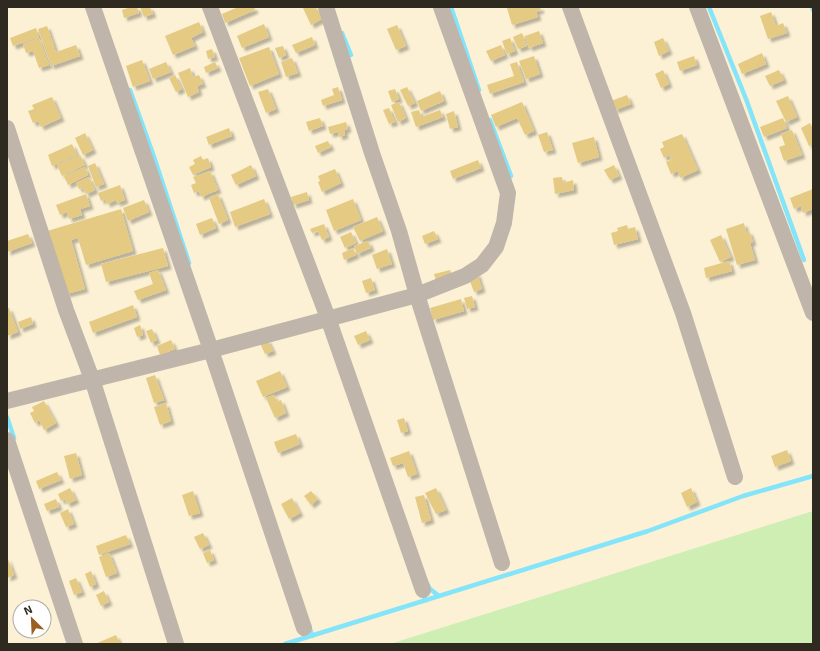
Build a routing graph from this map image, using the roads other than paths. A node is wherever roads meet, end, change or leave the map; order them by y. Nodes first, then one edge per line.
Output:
1 (92, 7) edge
2 (210, 7) edge
3 (326, 7) edge
4 (441, 7) edge
5 (570, 7) edge
6 (697, 7) edge
7 (7, 128) edge
8 (417, 295) junction
9 (813, 313) edge
10 (328, 318) junction
11 (211, 350) junction
12 (92, 379) junction
13 (7, 401) edge
14 (7, 440) edge
15 (735, 478) dead end
16 (502, 563) dead end
17 (423, 590) dead end
18 (304, 628) dead end
19 (75, 644) edge
20 (176, 644) edge

1 - 11 street
2 - 10 street
3 - 8 street
4 - 8 street
5 - 15 street
6 - 9 street
7 - 12 street
8 - 10 street
8 - 16 street
10 - 11 street
10 - 17 street
11 - 12 street
11 - 18 street
12 - 13 street
12 - 20 street
14 - 19 street

